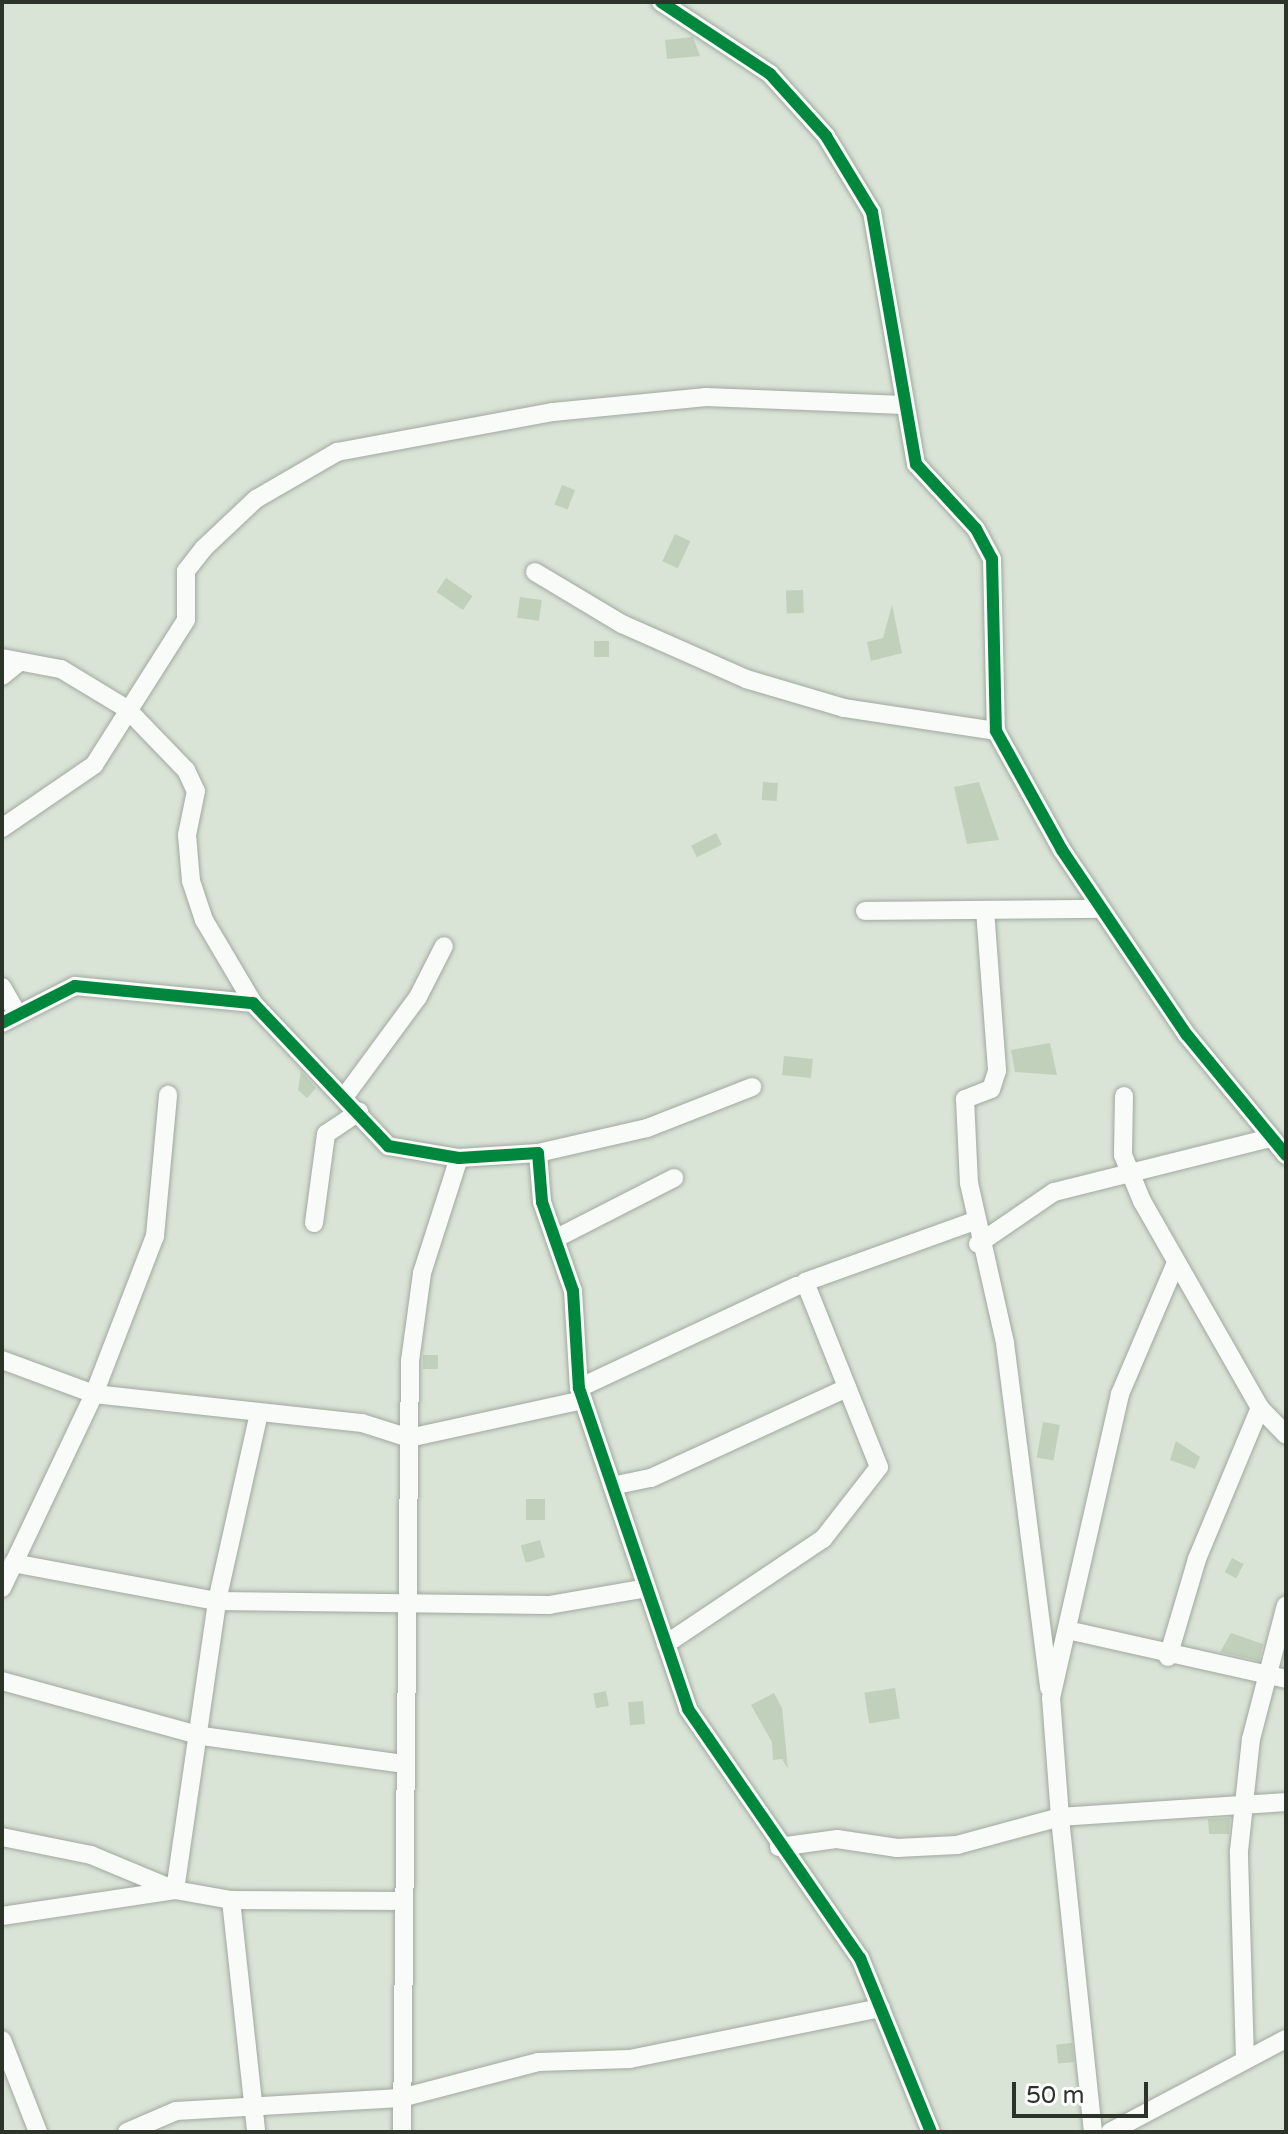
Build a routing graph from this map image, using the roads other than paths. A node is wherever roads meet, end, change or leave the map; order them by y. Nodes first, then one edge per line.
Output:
1 (661, 2) edge
2 (903, 405) junction
3 (535, 572) dead end
4 (10, 661) edge
5 (2, 676) edge
6 (127, 709) junction
7 (996, 731) junction
8 (2, 828) edge
9 (1101, 909) junction
10 (985, 910) junction
11 (865, 911) dead end
12 (444, 946) dead end
13 (2, 987) edge
14 (253, 1003) junction
15 (9, 1017) edge
16 (752, 1087) dead end
17 (168, 1095) dead end
18 (345, 1096) junction
19 (1124, 1096) dead end
20 (359, 1112) junction
21 (1266, 1139) junction
22 (538, 1153) junction
23 (1286, 1155) edge
24 (459, 1158) junction
25 (1131, 1173) junction
26 (674, 1178) dead end
27 (974, 1221) junction
28 (314, 1223) dead end
29 (555, 1239) junction
30 (978, 1244) junction
31 (1176, 1263) junction
32 (797, 1286) dead end
33 (2, 1360) edge
34 (847, 1388) junction
35 (94, 1394) junction
36 (581, 1394) junction
37 (1260, 1408) junction
38 (258, 1417) junction
39 (1286, 1435) edge
40 (409, 1438) junction
41 (612, 1486) junction
42 (13, 1563) junction
43 (2, 1588) edge
44 (647, 1588) junction
45 (217, 1601) junction
46 (407, 1602) junction
47 (1286, 1605) edge
48 (1067, 1630) junction
49 (666, 1644) junction
50 (1168, 1657) junction
51 (1277, 1678) edge
52 (2, 1681) edge
53 (1051, 1698) junction
54 (202, 1736) junction
55 (405, 1764) junction
56 (1286, 1802) edge
57 (1244, 1808) junction
58 (1060, 1817) junction
59 (2, 1837) edge
60 (779, 1847) junction
61 (175, 1890) junction
62 (231, 1900) junction
63 (404, 1901) junction
64 (2, 1916) edge
65 (881, 2008) junction
66 (1286, 2039) edge
67 (2, 2040) edge
68 (1245, 2059) junction
69 (401, 2098) junction
70 (252, 2102) junction
71 (38, 2132) edge
72 (127, 2132) edge
73 (256, 2132) edge
74 (402, 2132) edge
75 (931, 2132) edge
76 (1093, 2132) edge
77 (1110, 2132) edge

1 - 2 street
2 - 6 street
2 - 7 street
3 - 7 street
4 - 5 street
4 - 6 street
6 - 8 street
6 - 14 street
7 - 9 street
9 - 10 street
9 - 21 street
10 - 11 street
10 - 27 street
12 - 18 street
13 - 15 street
14 - 15 street
14 - 18 street
16 - 22 street
17 - 35 street
18 - 20 street
19 - 25 street
20 - 24 street
20 - 28 street
21 - 23 street
21 - 25 street
22 - 24 street
22 - 29 street
24 - 40 street
25 - 30 street
25 - 31 street
26 - 29 street
27 - 30 street
27 - 34 street
29 - 36 street
30 - 53 street
31 - 37 street
31 - 48 street
32 - 36 street
33 - 35 street
34 - 41 street
34 - 49 street
35 - 38 street
35 - 42 street
36 - 40 street
36 - 41 street
37 - 39 street
37 - 50 street
38 - 40 street
38 - 45 street
40 - 46 street
41 - 44 street
42 - 43 street
42 - 45 street
44 - 46 street
44 - 49 street
45 - 46 street
45 - 54 street
46 - 55 street
47 - 51 street
48 - 50 street
48 - 53 street
49 - 60 street
50 - 51 street
51 - 57 street
52 - 54 street
53 - 58 street
54 - 55 street
54 - 61 street
55 - 63 street
56 - 57 street
57 - 58 street
57 - 68 street
58 - 60 street
58 - 76 street
59 - 61 street
60 - 65 street
61 - 62 street
61 - 64 street
62 - 63 street
62 - 70 street
63 - 69 street
65 - 69 street
65 - 75 street
66 - 68 street
67 - 71 street
68 - 77 street
69 - 70 street
69 - 74 street
70 - 72 street
70 - 73 street

